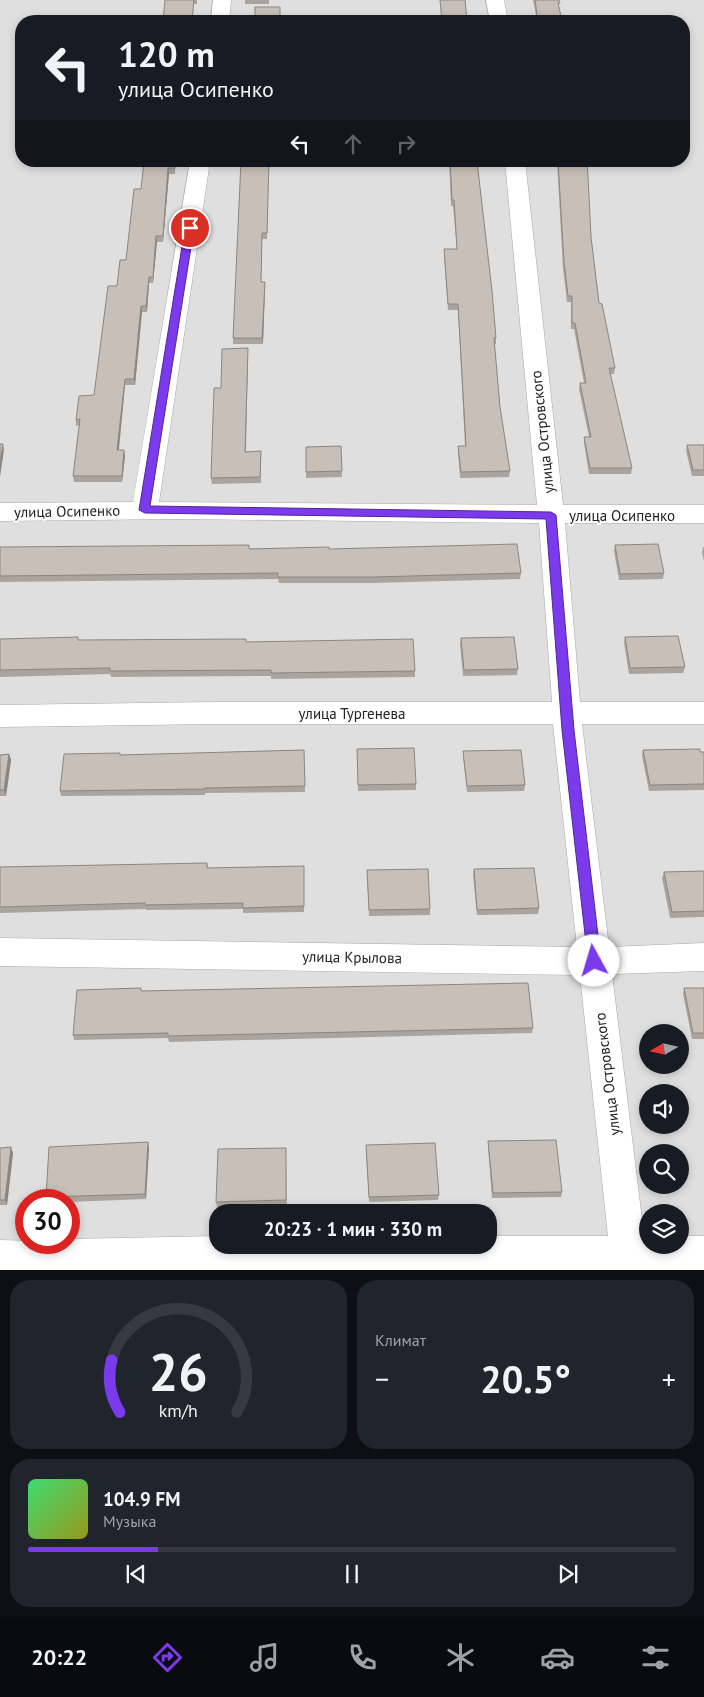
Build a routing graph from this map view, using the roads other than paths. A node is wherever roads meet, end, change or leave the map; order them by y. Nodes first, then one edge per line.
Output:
1 (222, 0) edge
2 (496, 0) edge
3 (221, 15) edge
4 (498, 15) edge
5 (199, 167) edge
6 (516, 167) edge
7 (145, 510) junction
8 (0, 512) edge
9 (704, 514) edge
10 (551, 515) junction
11 (566, 713) junction
12 (704, 713) edge
13 (0, 716) edge
14 (0, 952) edge
15 (704, 957) edge
16 (594, 961) junction
17 (704, 1254) edge
18 (0, 1258) edge
19 (629, 1262) edge

1 - 3 street
2 - 4 street
5 - 7 street
6 - 10 street, улица Островского
7 - 8 street, улица Осипенко
7 - 10 street, улица Осипенко
9 - 10 street, улица Осипенко
10 - 11 street, улица Островского
11 - 12 street, улица Тургенева
11 - 13 street, улица Тургенева
11 - 16 street, улица Островского
14 - 16 street, улица Крылова
15 - 16 street, улица Крылова
16 - 19 street, улица Островского
17 - 19 street
18 - 19 street

